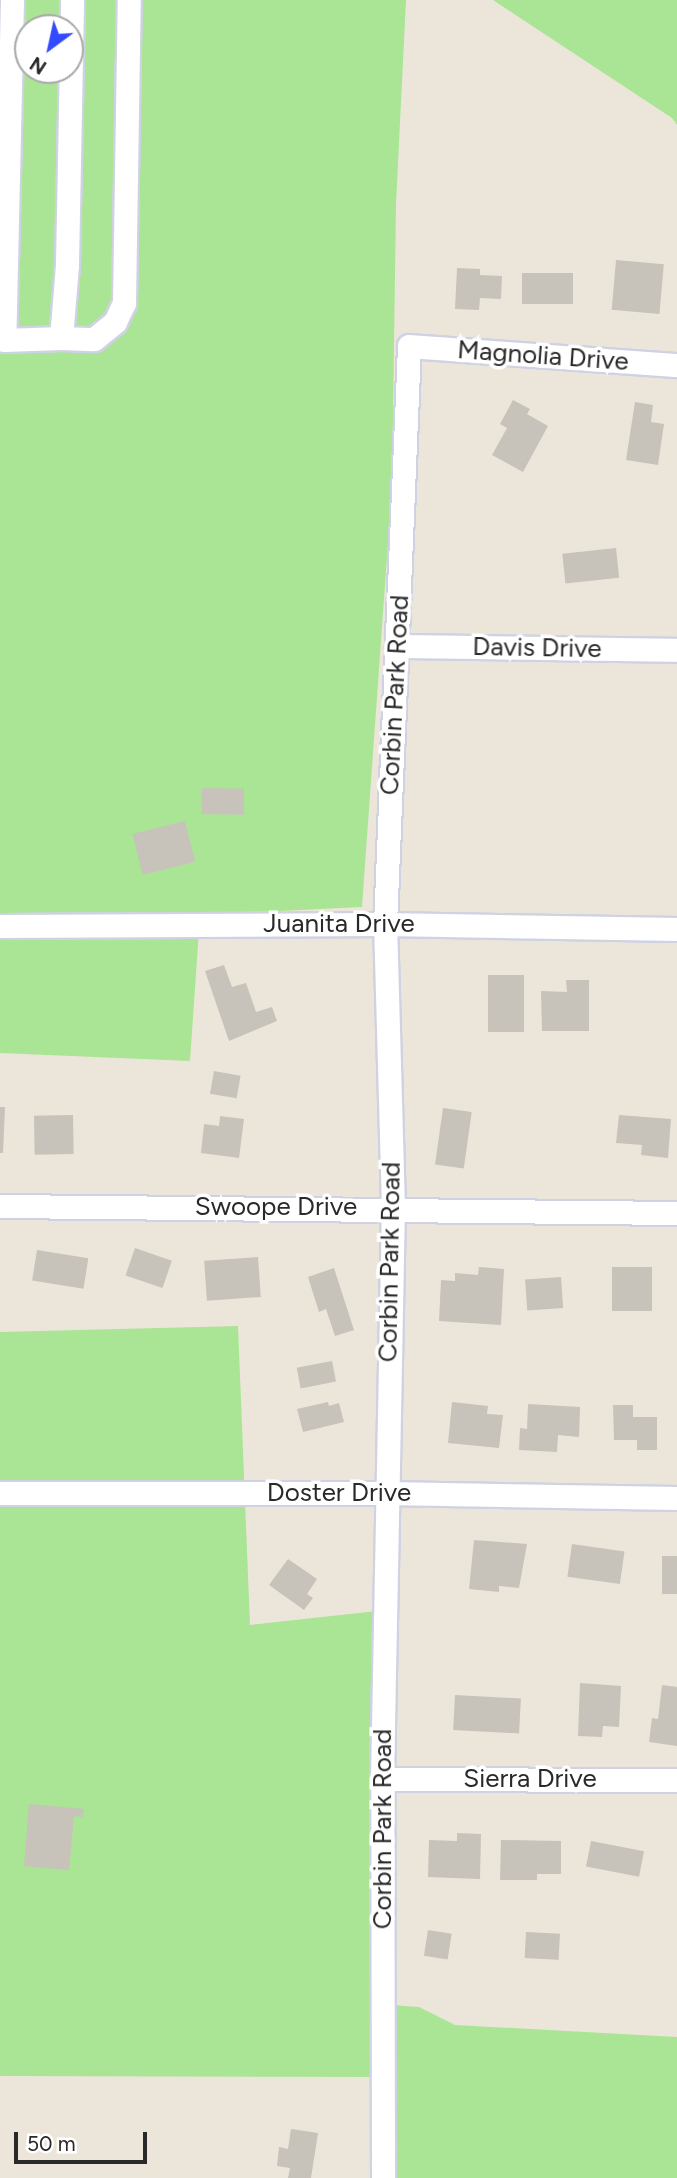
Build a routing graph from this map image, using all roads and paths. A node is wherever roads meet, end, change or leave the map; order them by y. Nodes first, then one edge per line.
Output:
1 (12, 0) edge
2 (72, 0) edge
3 (129, 0) edge
4 (61, 338) junction
5 (2, 341) edge
6 (409, 346) joint
7 (677, 365) edge
8 (397, 646) junction
9 (677, 650) edge
10 (385, 924) junction
11 (0, 926) edge
12 (677, 929) edge
13 (0, 1206) edge
14 (393, 1208) junction
15 (677, 1213) edge
16 (0, 1493) edge
17 (386, 1493) junction
18 (677, 1498) edge
19 (382, 1779) junction
20 (677, 1780) edge
21 (383, 2178) edge

1 - 5 street
2 - 4 street
3 - 4 street
4 - 5 street
6 - 7 street, Magnolia Drive
6 - 8 street, Corbin Park Road
8 - 9 street, Davis Drive
8 - 10 street, Corbin Park Road
10 - 11 street, Juanita Drive
10 - 12 street, Juanita Drive
10 - 14 street, Corbin Park Road
13 - 14 street, Swoope Drive
14 - 15 street, Swoope Drive
14 - 17 street, Corbin Park Road
16 - 17 street, Doster Drive
17 - 18 street, Doster Drive
17 - 19 street, Corbin Park Road
19 - 20 street, Sierra Drive
19 - 21 street, Corbin Park Road

